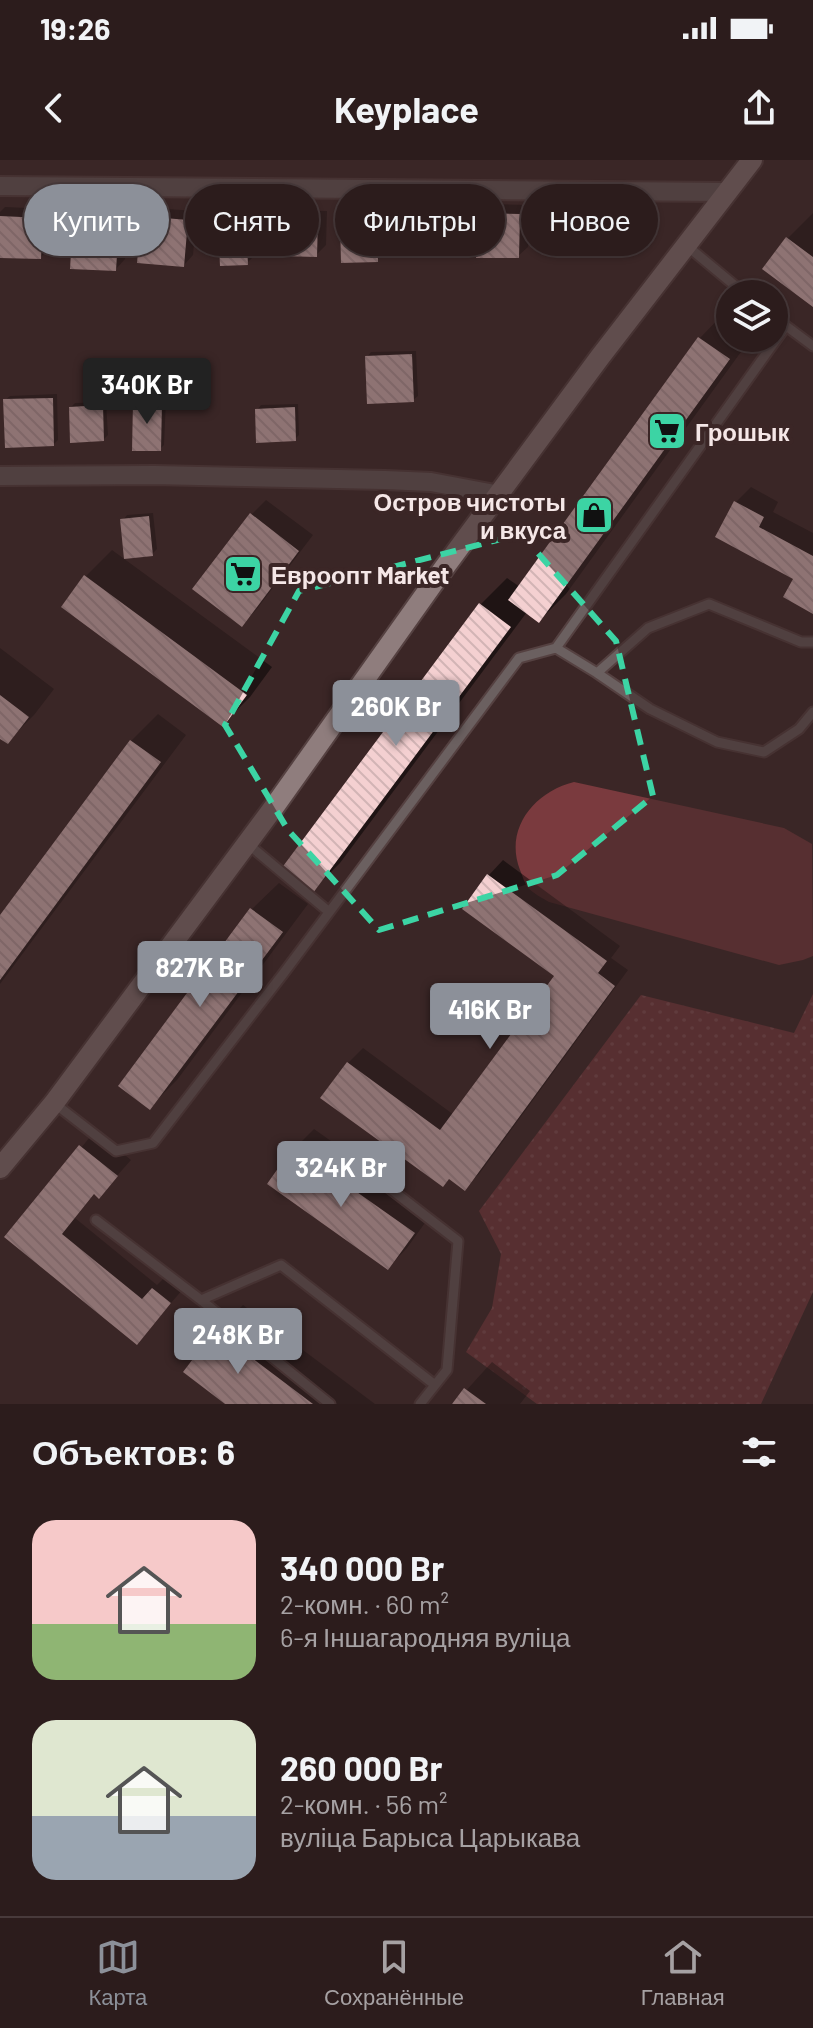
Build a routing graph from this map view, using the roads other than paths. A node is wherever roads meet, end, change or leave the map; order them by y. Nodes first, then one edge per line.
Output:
1 (752, 160) edge
2 (0, 186) edge
3 (727, 192) junction
4 (685, 245) junction
5 (728, 280) edge
6 (788, 327) edge
7 (813, 346) edge
8 (767, 352) edge
9 (0, 476) edge
10 (500, 495) junction
11 (813, 642) edge
12 (556, 648) junction
13 (597, 673) junction
14 (813, 712) edge
15 (245, 842) junction
16 (328, 911) junction
17 (54, 1103) junction
18 (0, 1168) edge
19 (379, 1180) dead end
20 (96, 1220) dead end
21 (201, 1300) junction
22 (435, 1385) junction
23 (330, 1404) edge
24 (420, 1404) edge

1 - 3 main road
2 - 3 street
3 - 4 main road
4 - 5 lane
4 - 10 main road
6 - 7 lane
8 - 12 lane
9 - 10 street
10 - 15 main road
11 - 13 lane
12 - 13 lane
12 - 16 lane
13 - 14 lane
15 - 16 lane
15 - 17 main road
16 - 17 lane
17 - 18 main road
19 - 22 lane
20 - 21 lane
21 - 22 lane
21 - 23 lane
22 - 24 lane

